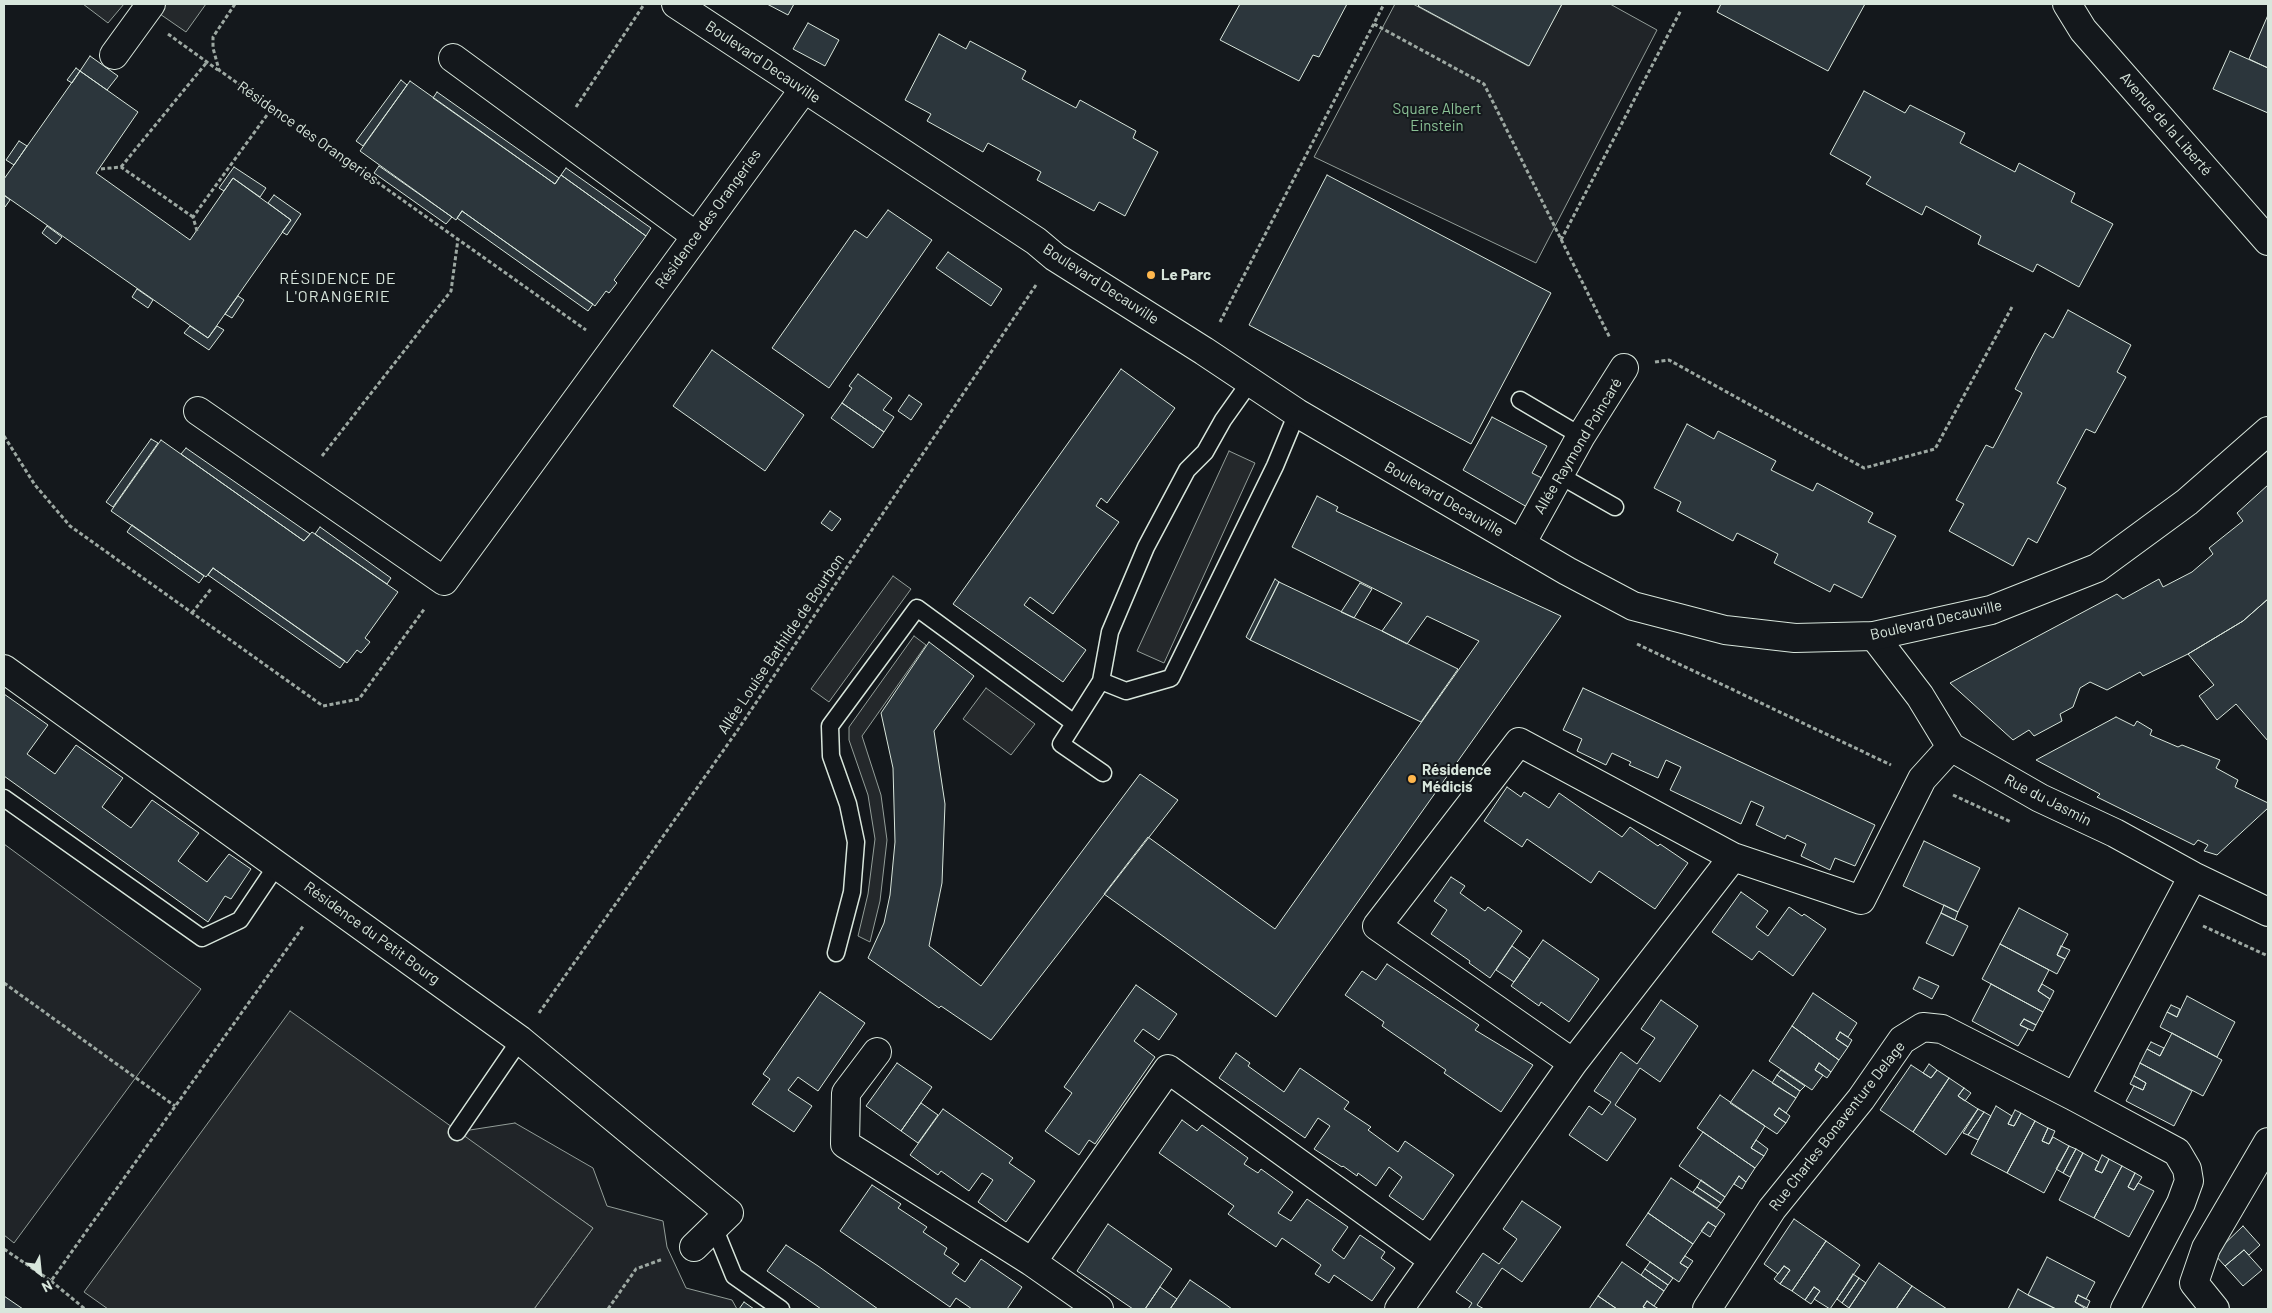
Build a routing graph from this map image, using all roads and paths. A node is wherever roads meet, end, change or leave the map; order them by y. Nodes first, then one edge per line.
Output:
1 (235, 4) edge
2 (644, 4) edge
3 (676, 4) edge
4 (1384, 4) edge
5 (2067, 4) edge
6 (147, 10) edge
7 (1680, 10) dead end
8 (1374, 24) junction
9 (114, 56) dead end
10 (453, 58) dead end
11 (208, 62) junction
12 (219, 70) junction
13 (804, 89) junction
14 (272, 108) junction
15 (557, 134) junction
16 (121, 167) junction
17 (101, 169) dead end
18 (193, 217) junction
19 (197, 230) dead end
20 (696, 236) junction
21 (458, 239) junction
22 (1561, 240) junction
23 (2268, 241) edge
24 (1055, 256) junction
25 (2012, 307) dead end
26 (613, 350) junction
27 (1204, 351) junction
28 (1624, 368) junction
29 (1250, 382) junction
30 (1520, 400) dead end
31 (198, 411) dead end
32 (1297, 413) junction
33 (2268, 431) edge
34 (4, 436) edge
35 (1581, 436) junction
36 (1559, 475) junction
37 (301, 482) junction
38 (1616, 507) dead end
39 (1520, 544) junction
40 (444, 581) junction
41 (211, 589) dead end
42 (192, 613) junction
43 (1874, 636) junction
44 (4, 669) edge
45 (1101, 681) junction
46 (1074, 723) junction
47 (1951, 747) junction
48 (1103, 773) dead end
49 (4, 798) edge
50 (1733, 856) junction
51 (277, 865) junction
52 (2193, 876) junction
53 (323, 898) junction
54 (2268, 912) edge
55 (836, 953) dead end
56 (4, 983) edge
57 (520, 1040) junction
58 (876, 1052) dead end
59 (1573, 1063) junction
60 (2075, 1097) junction
61 (175, 1106) junction
62 (457, 1132) dead end
63 (2268, 1142) edge
64 (721, 1220) junction
65 (694, 1247) joint
66 (4, 1249) edge
67 (1433, 1260) junction
68 (1032, 1262) junction
69 (51, 1281) junction
70 (1718, 1305) edge
71 (85, 1309) edge
72 (608, 1309) edge
73 (781, 1309) edge
74 (1099, 1309) edge
75 (1399, 1309) edge
76 (2125, 1309) edge
77 (2216, 1309) edge

1 - 12 path
2 - 15 path
3 - 13 street, Boulevard Decauville
4 - 8 path
5 - 23 street, Avenue de la Liberté
6 - 9 street
6 - 11 path, Résidence des Orangeries
7 - 22 path
8 - 22 path
8 - 27 path
10 - 15 street
11 - 12 path, Résidence des Orangeries
11 - 16 path
12 - 14 path, Résidence des Orangeries
13 - 20 street, Résidence des Orangeries
13 - 24 street, Boulevard Decauville
14 - 18 path
14 - 21 path, Résidence des Orangeries
15 - 20 street
16 - 17 path
16 - 18 path
18 - 19 path
20 - 26 street, Résidence des Orangeries
21 - 26 path, Résidence des Orangeries
21 - 37 path
22 - 28 path, Allée Raymond Poincaré
24 - 27 street, Boulevard Decauville
24 - 57 path, Allée Louise Bathilde de Bourbon
25 - 28 path
26 - 40 street, Résidence des Orangeries
27 - 29 street, Boulevard Decauville
28 - 35 street, Allée Raymond Poincaré
29 - 32 street, Boulevard Decauville
29 - 45 lane
30 - 35 lane
31 - 37 street
32 - 39 street, Boulevard Decauville
32 - 45 lane
33 - 43 street, Boulevard Decauville
34 - 42 path
35 - 36 street, Allée Raymond Poincaré
36 - 38 lane
36 - 39 street, Allée Raymond Poincaré
37 - 40 street
39 - 43 street, Boulevard Decauville
40 - 42 path
41 - 42 path
43 - 47 street, Rue du Jasmin
44 - 51 street, Résidence du Petit Bourg
45 - 46 lane
46 - 48 lane
46 - 55 lane
47 - 50 street
47 - 52 street, Rue du Jasmin
49 - 51 lane
50 - 59 street
50 - 59 street
51 - 53 street, Résidence du Petit Bourg
52 - 54 street, Rue du Jasmin
52 - 60 street
53 - 57 street, Résidence du Petit Bourg
53 - 61 path
56 - 61 path
57 - 62 lane
57 - 64 street, Résidence du Petit Bourg
58 - 68 street
59 - 67 street
60 - 70 street, Rue Charles Bonaventure Delage
60 - 76 street, Rue Charles Bonaventure Delage
61 - 69 path
63 - 77 street
64 - 65 street
64 - 73 lane
65 - 72 path
66 - 69 path
67 - 68 street
67 - 75 street
68 - 74 street
69 - 71 path

